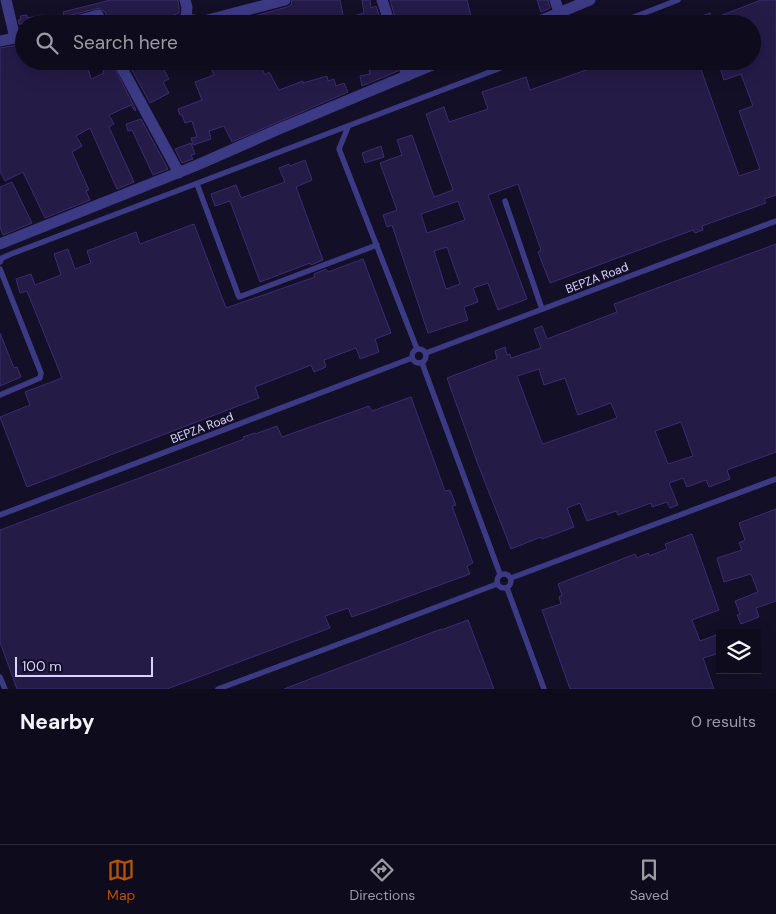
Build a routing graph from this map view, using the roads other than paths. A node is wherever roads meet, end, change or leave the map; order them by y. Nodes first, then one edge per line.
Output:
1 (6, 0) edge
2 (185, 0) edge
3 (285, 0) edge
4 (382, 0) edge
5 (555, 0) edge
6 (590, 0) edge
7 (678, 0) edge
8 (559, 12) junction
9 (186, 15) edge
10 (227, 15) edge
11 (387, 15) edge
12 (552, 15) edge
13 (639, 15) edge
14 (15, 26) edge
15 (15, 38) edge
16 (0, 41) edge
17 (123, 70) edge
18 (405, 70) edge
19 (421, 70) edge
20 (495, 70) edge
21 (407, 76) junction
22 (348, 126) junction
23 (179, 173) junction
24 (196, 184) junction
25 (505, 201) dead end
26 (776, 221) edge
27 (0, 244) edge
28 (377, 245) junction
29 (0, 262) edge
30 (0, 269) edge
31 (542, 310) junction
32 (417, 349) junction
33 (426, 353) junction
34 (412, 358) junction
35 (422, 363) junction
36 (0, 394) edge
37 (776, 479) edge
38 (0, 516) edge
39 (500, 574) junction
40 (511, 578) junction
41 (497, 584) junction
42 (506, 588) junction
43 (0, 676) edge
44 (5, 689) edge
45 (218, 689) edge
46 (544, 689) edge

1 - 14 street
2 - 9 street
3 - 10 street
4 - 11 street
5 - 8 street
6 - 8 street
7 - 13 lane
8 - 12 street
15 - 16 street
17 - 23 street
18 - 21 street
19 - 21 street
20 - 22 lane
21 - 23 street
22 - 24 lane
22 - 28 lane
23 - 27 street
24 - 28 lane
24 - 29 lane
25 - 31 lane
26 - 31 lane, BEPZA Road
28 - 32 lane
30 - 36 lane
31 - 33 lane, BEPZA Road
32 - 33 lane
32 - 34 lane
33 - 35 lane
34 - 35 lane
34 - 38 lane, BEPZA Road
35 - 39 lane
37 - 40 lane
39 - 40 lane
39 - 41 lane
40 - 42 lane
41 - 42 lane
41 - 45 lane
42 - 46 lane
43 - 44 lane

